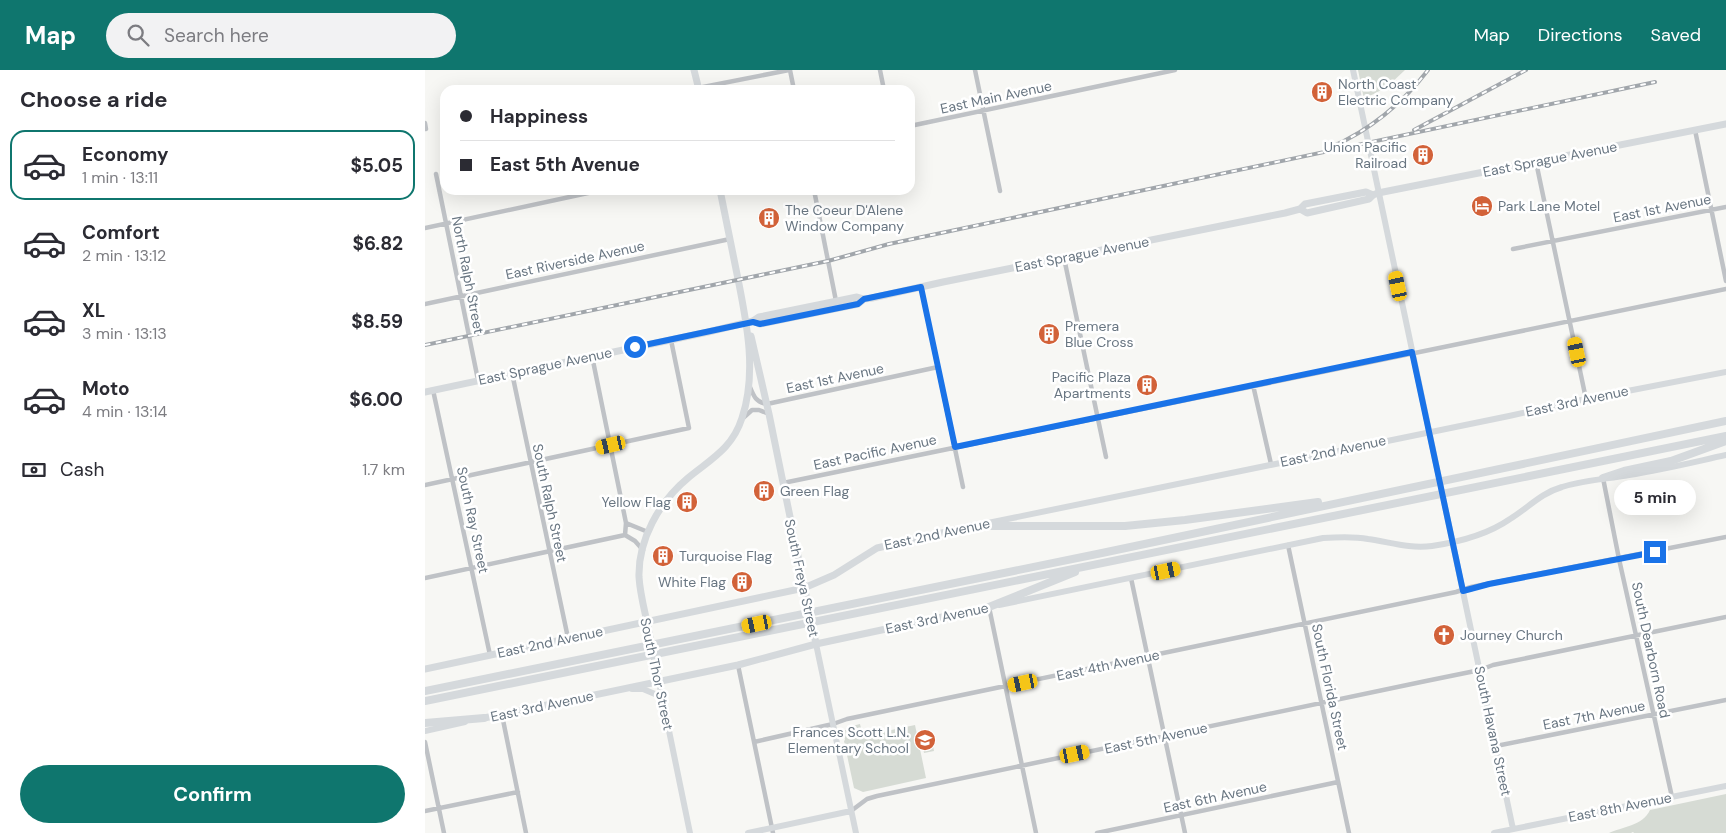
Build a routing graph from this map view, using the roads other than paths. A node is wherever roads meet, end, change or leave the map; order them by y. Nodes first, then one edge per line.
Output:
1 (695, 70) edge
2 (789, 70) edge
3 (880, 70) edge
4 (975, 70) edge
5 (1175, 70) edge
6 (1353, 70) edge
7 (698, 85) edge
8 (718, 85) edge
9 (793, 85) edge
10 (883, 85) edge
11 (984, 111) junction
12 (1726, 124) edge
13 (915, 125) edge
14 (1695, 130) junction
15 (1536, 162) junction
16 (436, 174) dead end
17 (1001, 191) dead end
18 (440, 192) edge
19 (1376, 194) junction
20 (441, 195) edge
21 (579, 195) edge
22 (721, 195) edge
23 (815, 195) edge
24 (1726, 207) edge
25 (1711, 210) junction
26 (447, 223) junction
27 (425, 228) edge
28 (730, 239) junction
29 (1553, 241) junction
30 (1513, 249) dead end
31 (1064, 258) junction
32 (1726, 280) edge
33 (921, 287) junction
34 (1726, 289) edge
35 (461, 296) junction
36 (864, 299) junction
37 (836, 301) junction
38 (425, 304) edge
39 (1570, 320) junction
40 (750, 322) junction
41 (671, 340) junction
42 (1412, 352) junction
43 (592, 356) junction
44 (938, 367) junction
45 (1726, 372) edge
46 (512, 373) junction
47 (478, 380) junction
48 (749, 383) junction
49 (1253, 385) junction
50 (433, 390) junction
51 (425, 392) edge
52 (1586, 399) junction
53 (767, 404) junction
54 (769, 414) junction
55 (1097, 418) junction
56 (742, 420) junction
57 (1726, 421) edge
58 (1429, 431) junction
59 (1726, 436) edge
60 (1726, 441) edge
61 (611, 445) junction
62 (955, 447) junction
63 (1726, 455) edge
64 (1106, 456) dead end
65 (530, 462) junction
66 (1271, 464) junction
67 (1603, 478) junction
68 (453, 479) junction
69 (783, 483) junction
70 (425, 485) edge
71 (963, 487) dead end
72 (1399, 490) junction
73 (626, 523) junction
74 (972, 526) junction
75 (648, 532) junction
76 (625, 535) junction
77 (1726, 537) edge
78 (1452, 542) junction
79 (1288, 545) junction
80 (643, 550) junction
81 (549, 551) junction
82 (1619, 559) junction
83 (1092, 565) junction
84 (471, 568) junction
85 (425, 578) edge
86 (1131, 578) junction
87 (804, 588) junction
88 (1463, 591) junction
89 (989, 608) junction
90 (1726, 617) edge
91 (647, 621) junction
92 (1305, 623) junction
93 (1636, 635) junction
94 (568, 638) junction
95 (816, 644) junction
96 (490, 655) junction
97 (1148, 657) junction
98 (738, 665) junction
99 (425, 669) edge
100 (1480, 670) junction
101 (659, 682) junction
102 (1005, 687) junction
103 (624, 690) junction
104 (425, 691) edge
105 (662, 697) junction
106 (1726, 700) edge
107 (425, 702) edge
108 (1322, 704) junction
109 (502, 715) junction
110 (1654, 715) junction
111 (484, 718) junction
112 (425, 723) edge
113 (833, 724) junction
114 (425, 731) edge
115 (1164, 736) junction
116 (425, 742) edge
117 (754, 742) junction
118 (1496, 746) junction
119 (1022, 766) junction
120 (1338, 782) junction
121 (1726, 786) edge
122 (518, 792) junction
123 (1672, 797) junction
124 (439, 808) junction
125 (425, 811) edge
126 (851, 811) junction
127 (1182, 815) junction
128 (1513, 829) junction
129 (773, 830) edge
130 (444, 833) edge
131 (526, 833) edge
132 (690, 833) edge
133 (747, 833) edge
134 (856, 833) edge
135 (1036, 833) edge
136 (1097, 833) edge
137 (1185, 833) edge
138 (1349, 833) edge
139 (1494, 833) edge

1 - 7 main road
2 - 8 street
2 - 9 street
3 - 10 street
4 - 11 street
5 - 11 street, East Main Avenue
6 - 19 street, South Havana Street
11 - 13 street, East Main Avenue
11 - 17 street
12 - 14 main road, East Sprague Avenue
14 - 15 main road, East Sprague Avenue
14 - 25 street
15 - 19 main road, East Sprague Avenue
15 - 29 street
16 - 18 street, North Ralph Street
19 - 31 main road, East Sprague Avenue
19 - 42 street, South Havana Street
20 - 26 street, North Ralph Street
21 - 26 street
22 - 28 main road
23 - 37 street
24 - 25 street, East 1st Avenue
25 - 29 street, East 1st Avenue
25 - 32 street
26 - 27 street
26 - 35 street, North Ralph Street
28 - 35 street, East Riverside Avenue
28 - 40 main road
29 - 30 street, East 1st Avenue
29 - 39 street
31 - 33 main road, East Sprague Avenue
31 - 55 street
33 - 36 main road, East Sprague Avenue
33 - 44 street
34 - 39 street
35 - 38 street, East Riverside Avenue
35 - 47 street, North Ralph Street
36 - 37 main road, East Sprague Avenue
36 - 40 main road, East Sprague Avenue
37 - 40 main road, East Sprague Avenue
39 - 42 street
39 - 52 street
40 - 41 main road, East Sprague Avenue
40 - 48 main road, South Thor Street
40 - 53 main road, South Freya Street
41 - 43 main road, East Sprague Avenue
41 - 61 street
42 - 49 street, East Pacific Avenue
42 - 58 street, South Havana Street
43 - 46 main road, East Sprague Avenue
43 - 61 street
44 - 53 street, East 1st Avenue
44 - 62 street
45 - 52 street, East 3rd Avenue
46 - 47 main road, East Sprague Avenue
46 - 65 street, South Ralph Street
47 - 50 main road, East Sprague Avenue
48 - 53 street
48 - 56 main road, South Thor Street
49 - 55 street, East Pacific Avenue
49 - 66 street
50 - 51 main road, East Sprague Avenue
50 - 68 street, South Ray Street
52 - 58 street, East 3rd Avenue
53 - 54 main road, South Freya Street
54 - 56 street
54 - 69 main road, South Freya Street
55 - 62 street, East Pacific Avenue
55 - 64 street
56 - 75 main road, South Thor Street
57 - 72 highway
58 - 66 street, East 2nd Avenue
58 - 78 street, South Havana Street
59 - 83 highway
60 - 67 highway
61 - 65 street
61 - 73 street
62 - 69 street, East Pacific Avenue
62 - 71 street
63 - 67 street
65 - 68 street
65 - 81 street, South Ralph Street
66 - 74 street, East 2nd Avenue
67 - 78 street
67 - 82 street, South Dearborn Road
68 - 70 street
68 - 84 street, South Ray Street
69 - 87 main road, South Freya Street
72 - 74 highway
72 - 104 highway
73 - 75 street
73 - 76 street
74 - 87 main road, East 2nd Avenue
75 - 80 main road, South Thor Street
76 - 80 street
76 - 81 street
77 - 82 street
78 - 79 street, East 3rd Avenue
78 - 88 street, South Havana Street
79 - 86 street, East 3rd Avenue
79 - 92 street, South Florida Street
80 - 91 main road, South Thor Street
81 - 84 street
81 - 94 street, South Ralph Street
82 - 88 street
82 - 93 street, South Dearborn Road
83 - 89 highway
83 - 107 highway
84 - 85 street
84 - 96 street, South Ray Street
86 - 89 street, East 3rd Avenue
86 - 97 street
87 - 91 main road, East 2nd Avenue
87 - 95 main road, South Freya Street
88 - 92 street, East 4th Avenue
88 - 100 street, South Havana Street
89 - 95 main road, East 3rd Avenue
89 - 102 street
90 - 93 street
91 - 94 main road, East 2nd Avenue
91 - 101 main road, South Thor Street
92 - 97 street, East 4th Avenue
92 - 108 street, South Florida Street
93 - 100 street
93 - 110 street, South Dearborn Road
94 - 96 main road, East 2nd Avenue
95 - 98 main road, East 3rd Avenue
95 - 113 street, South Freya Street
96 - 99 main road, East 2nd Avenue
97 - 102 street, East 4th Avenue
97 - 115 street
98 - 101 main road, East 3rd Avenue
98 - 117 street
100 - 108 street, East 5th Avenue
100 - 118 street, South Havana Street
101 - 103 main road, East 3rd Avenue
101 - 105 street, South Thor Street
102 - 113 street, East 4th Avenue
102 - 119 street
103 - 105 street
103 - 109 main road, East 3rd Avenue
105 - 132 street, South Thor Street
106 - 110 street, East 7th Avenue
108 - 115 street, East 5th Avenue
108 - 120 street, South Florida Street
109 - 111 main road, East 3rd Avenue
109 - 122 street
110 - 118 street, East 7th Avenue
110 - 123 street, South Dearborn Road
111 - 112 highway
111 - 114 street, East 3rd Avenue
113 - 117 street, East 4th Avenue
113 - 126 street, South Freya Street
115 - 119 street, East 5th Avenue
115 - 127 street
116 - 124 street
117 - 129 street
118 - 128 street, South Havana Street
119 - 126 street, East 5th Avenue
119 - 135 street
120 - 127 street, East 6th Avenue
120 - 138 street, South Florida Street
121 - 123 street, East 8th Avenue
122 - 124 street
122 - 131 street
123 - 128 street, East 8th Avenue
124 - 125 street
124 - 130 street
126 - 129 street, East 5th Avenue
126 - 134 street, South Freya Street
127 - 136 street, East 6th Avenue
127 - 137 street
128 - 139 street, East 8th Avenue
129 - 133 street, East 5th Avenue

